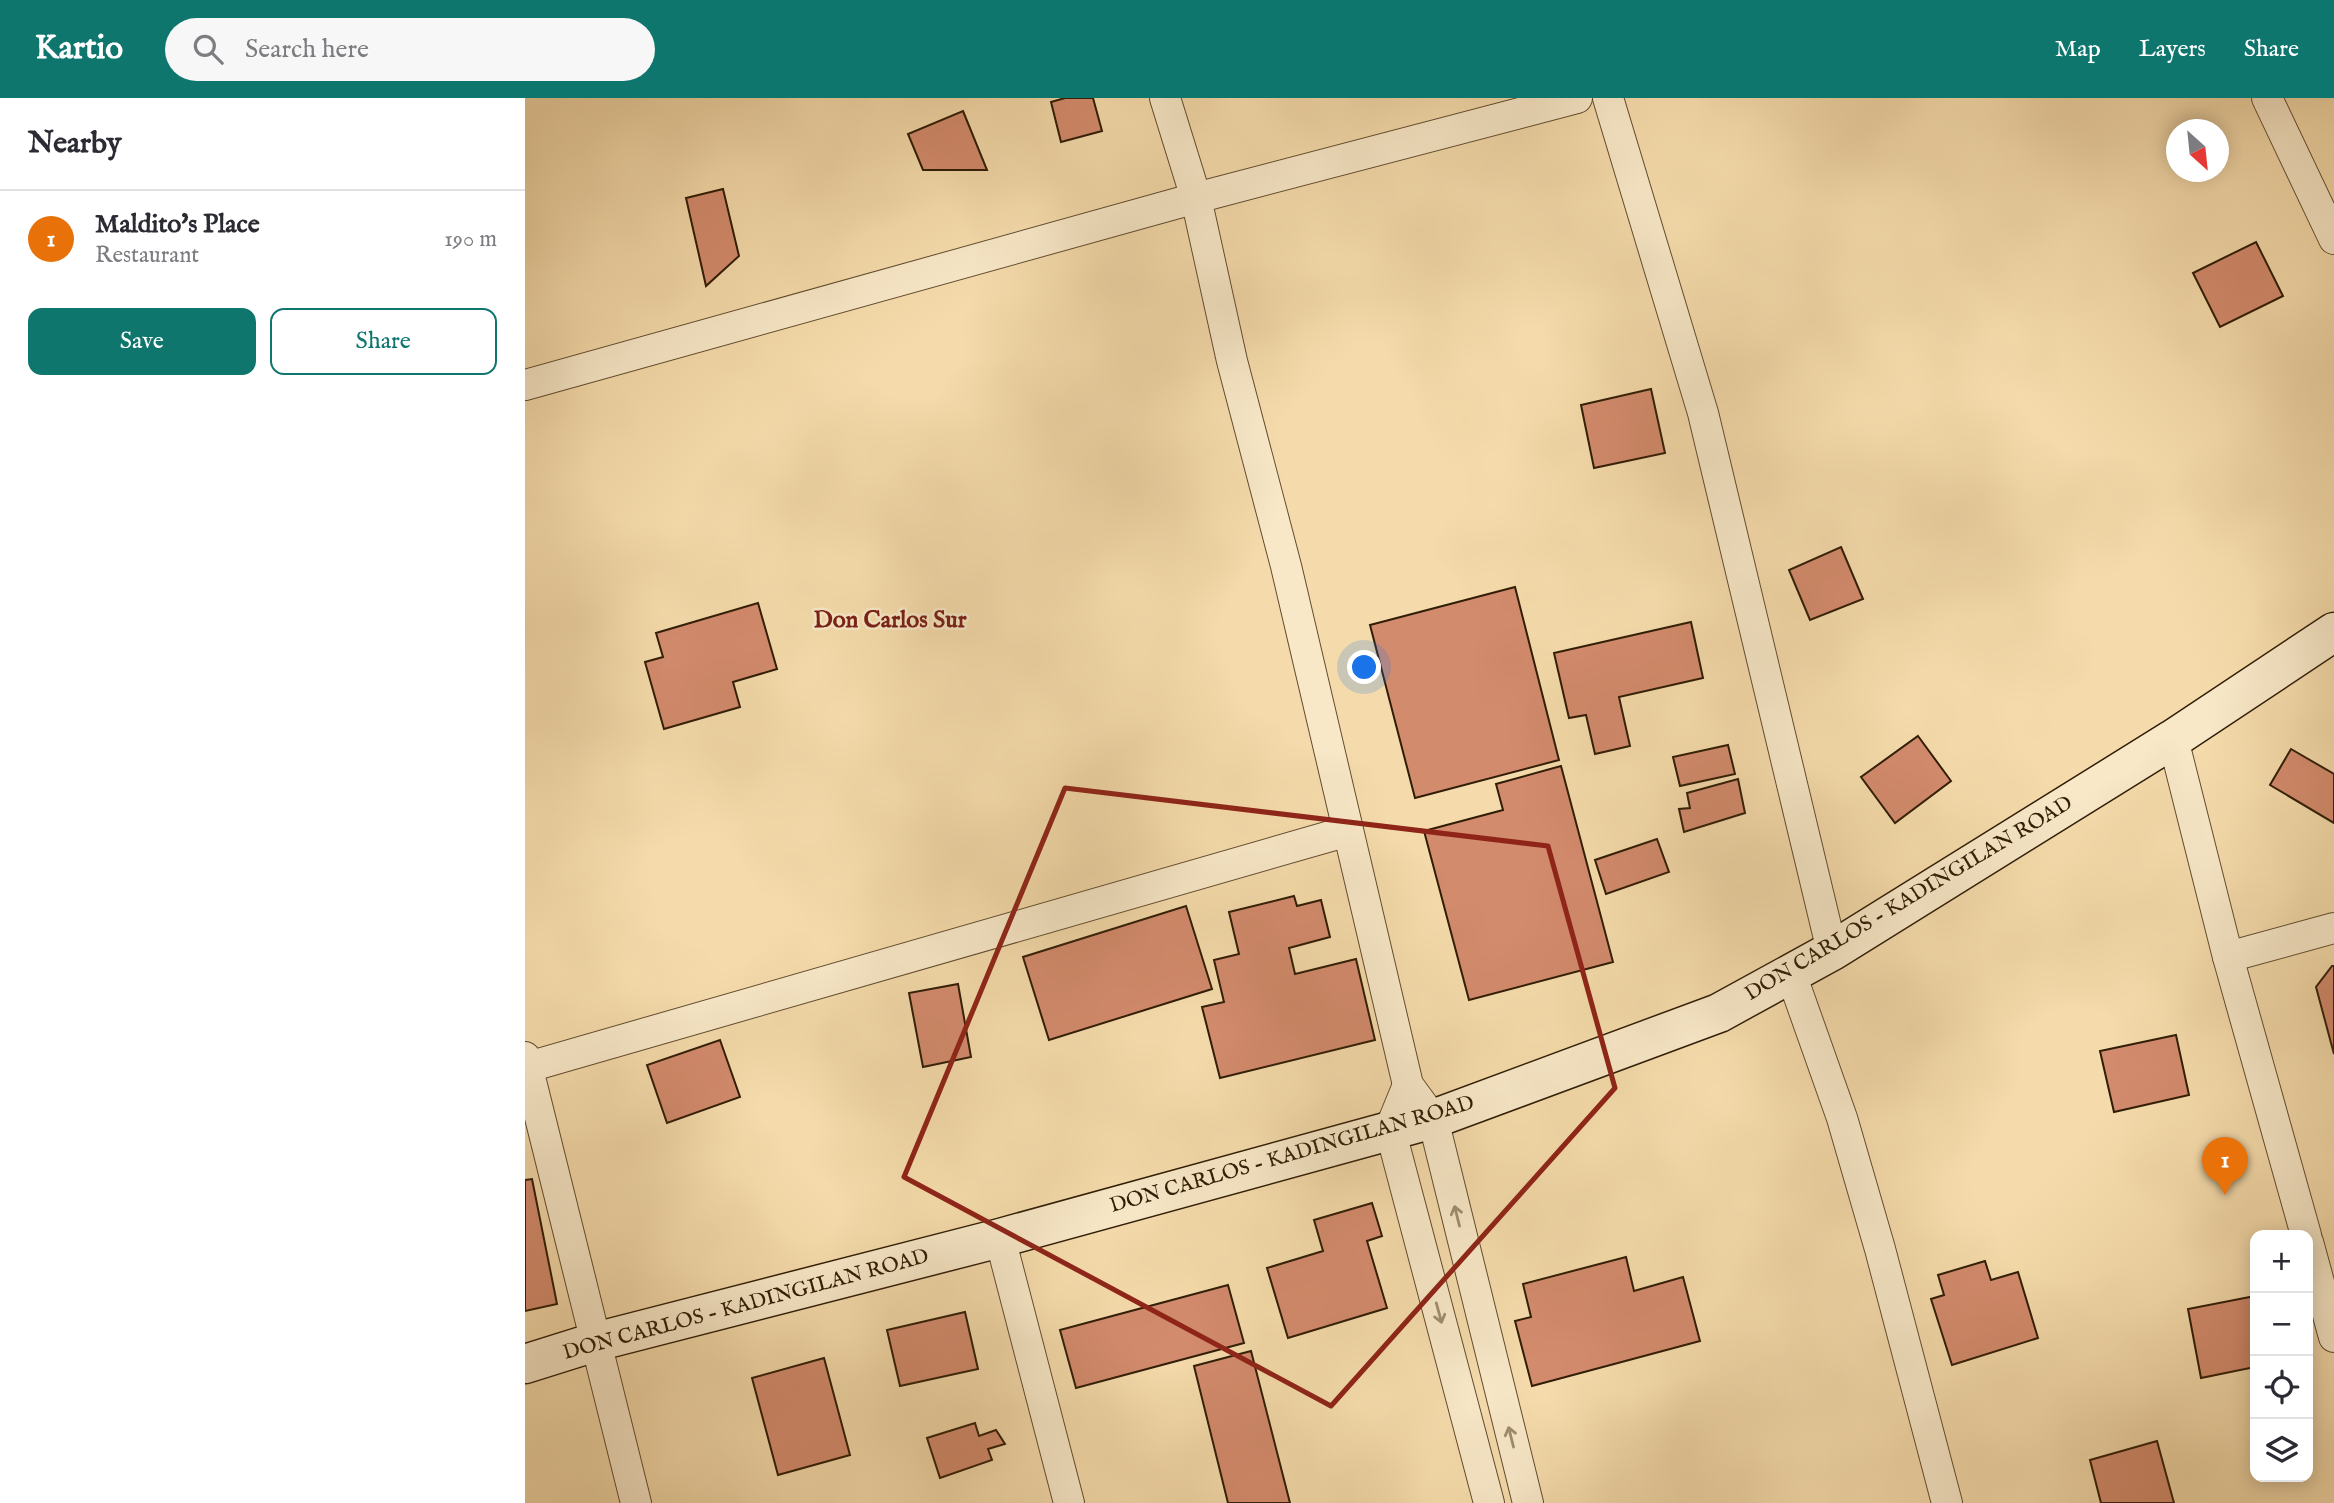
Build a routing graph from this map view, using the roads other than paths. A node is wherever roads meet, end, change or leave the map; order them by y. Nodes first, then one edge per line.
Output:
1 (1165, 98) edge
2 (1577, 98) edge
3 (1608, 98) edge
4 (2267, 98) edge
5 (1196, 198) junction
6 (2334, 239) edge
7 (525, 385) edge
8 (2334, 632) edge
9 (2173, 739) junction
10 (1348, 831) junction
11 (2334, 928) edge
12 (1832, 951) junction
13 (2228, 957) junction
14 (1791, 974) junction
15 (526, 1062) edge
16 (1408, 1084) junction
17 (1433, 1119) junction
18 (1390, 1129) junction
19 (2305, 1230) edge
20 (1000, 1238) junction
21 (2313, 1260) edge
22 (2333, 1330) edge
23 (595, 1342) junction
24 (525, 1364) edge
25 (636, 1503) edge
26 (1069, 1503) edge
27 (1489, 1503) edge
28 (1528, 1503) edge
29 (1947, 1503) edge

1 - 5 street
2 - 5 street
3 - 12 street
4 - 6 street
5 - 7 street
5 - 10 street
8 - 9 main road, DON CARLOS - KADINGILAN ROAD
9 - 12 main road, DON CARLOS - KADINGILAN ROAD
9 - 13 street
10 - 15 street
10 - 16 street
11 - 13 street
12 - 14 main road, DON CARLOS - KADINGILAN ROAD
13 - 19 street
14 - 17 main road, DON CARLOS - KADINGILAN ROAD
14 - 29 street
15 - 23 street
16 - 17 street
16 - 18 street
17 - 18 main road, DON CARLOS - KADINGILAN ROAD
28 -> 17 street
18 - 20 main road, DON CARLOS - KADINGILAN ROAD
18 -> 27 street
20 - 23 main road, DON CARLOS - KADINGILAN ROAD
20 - 26 street
21 - 22 street
23 - 24 main road, DON CARLOS - KADINGILAN ROAD
23 - 25 street

